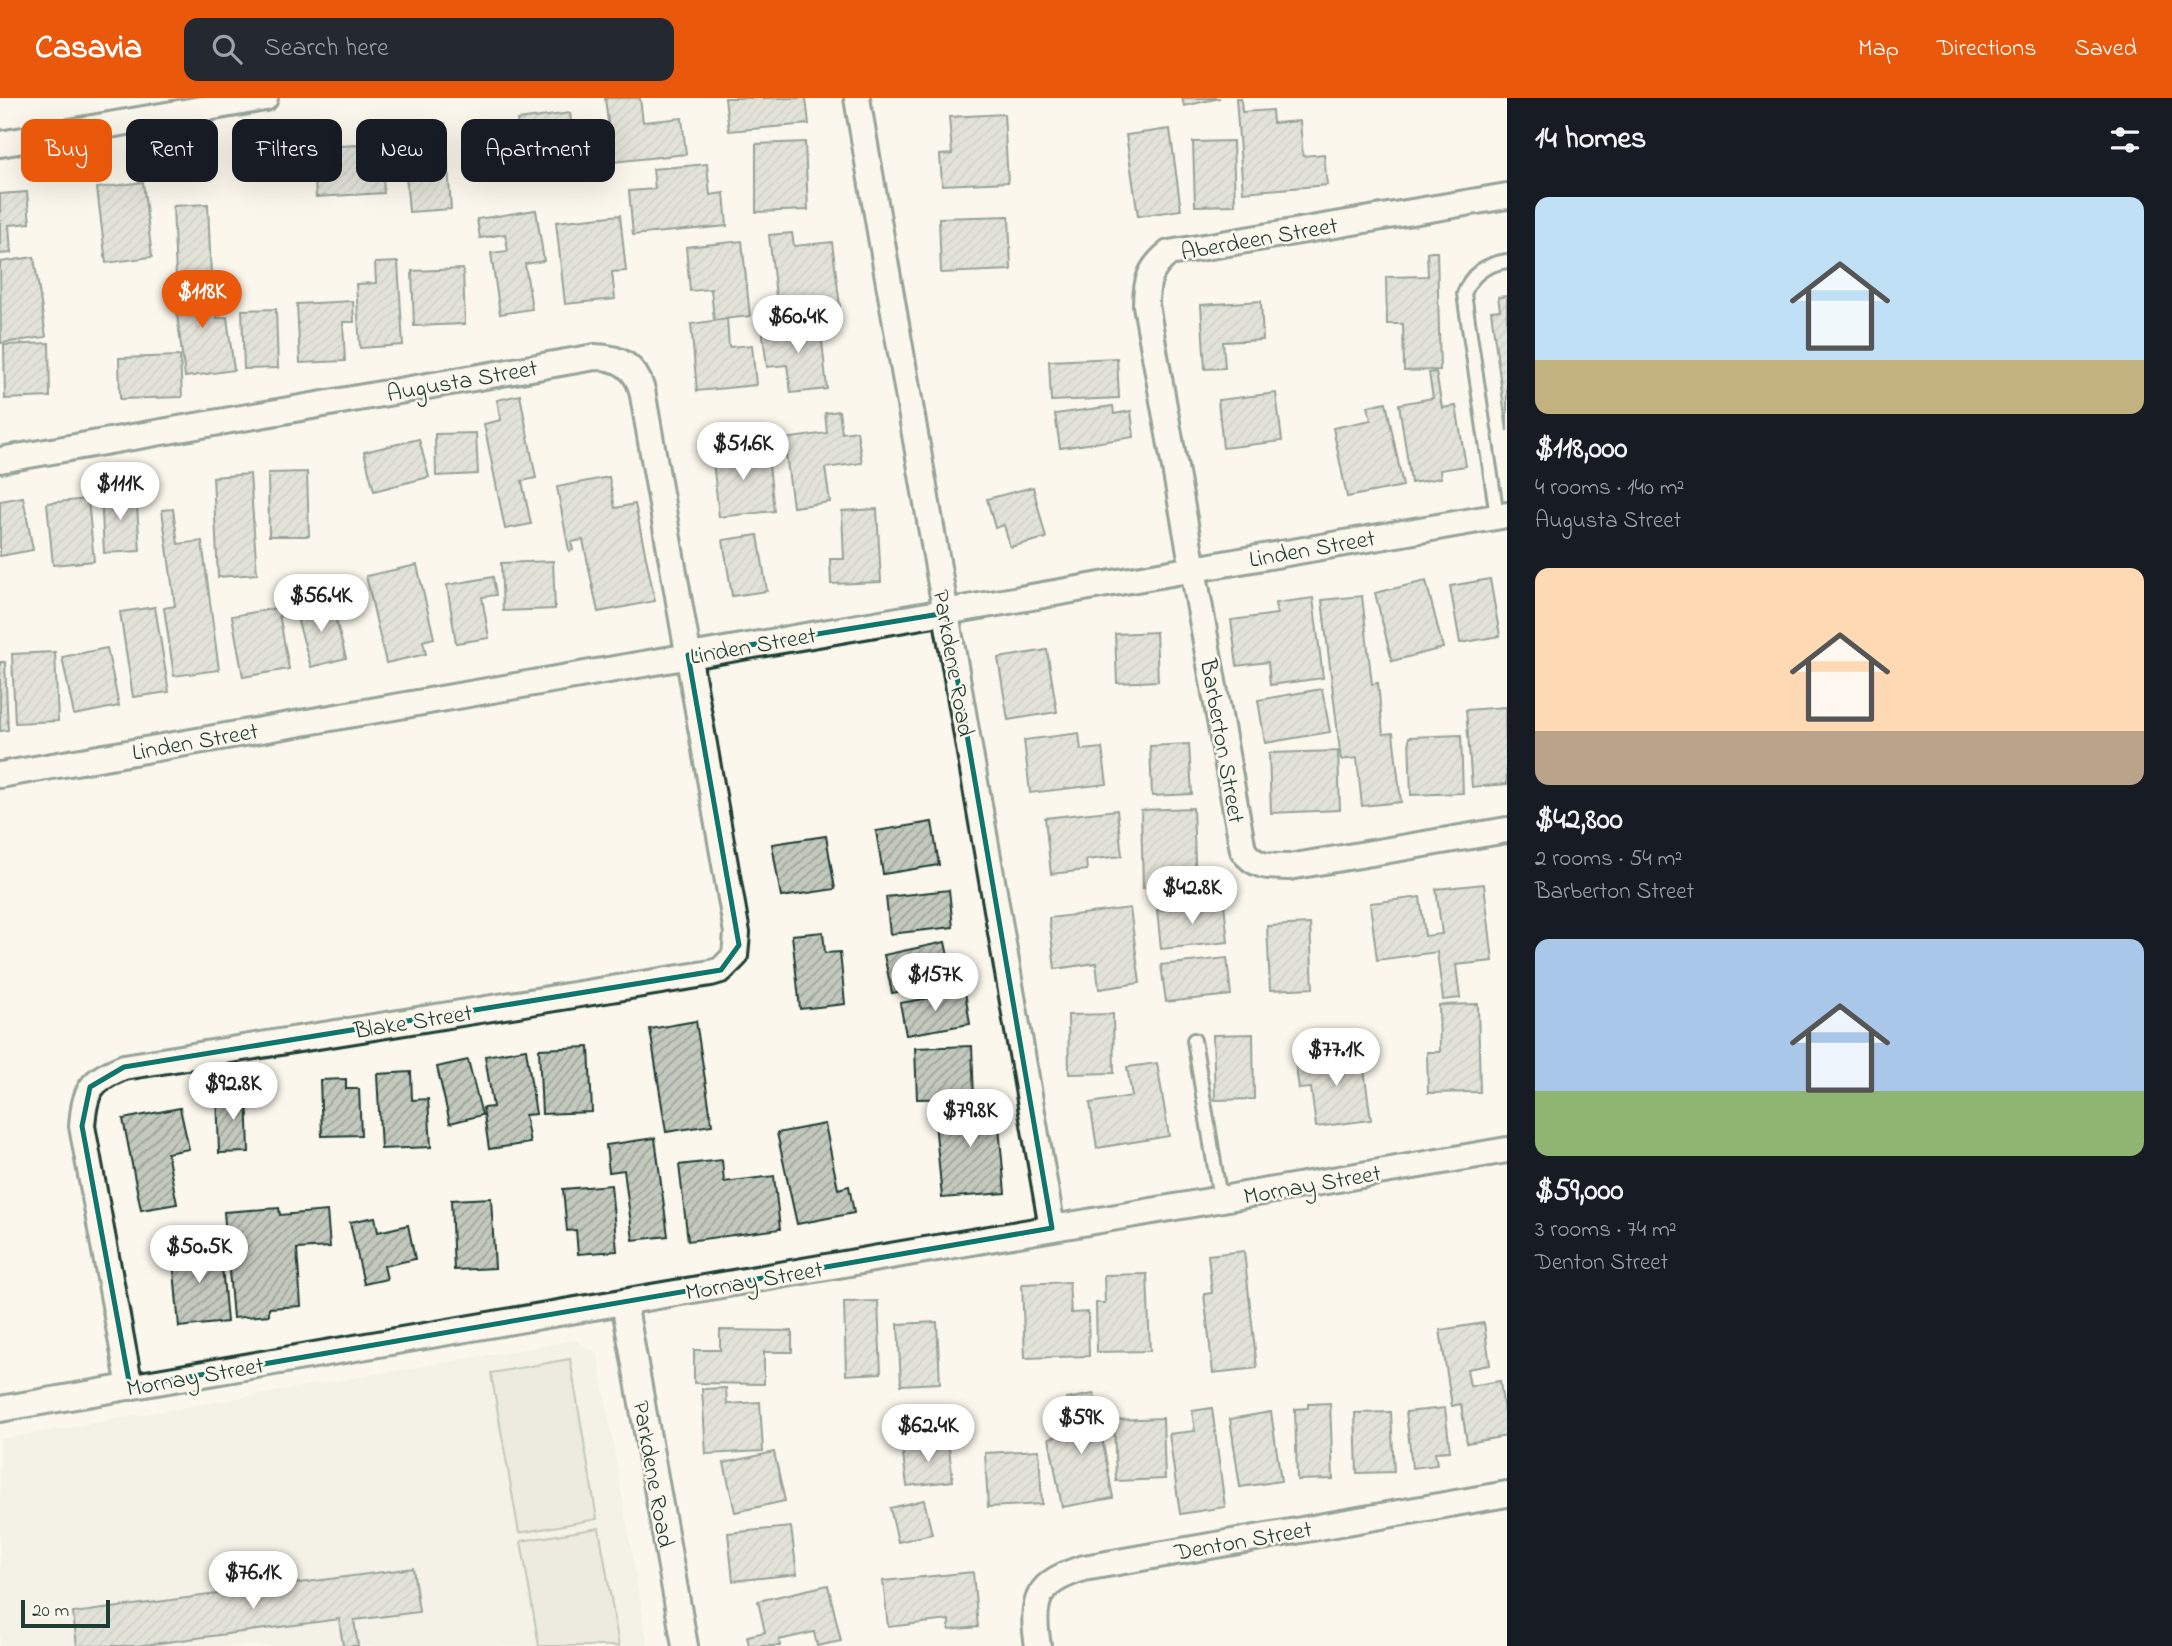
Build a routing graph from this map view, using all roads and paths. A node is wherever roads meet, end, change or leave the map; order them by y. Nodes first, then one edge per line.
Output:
1 (265, 98) edge
2 (857, 98) edge
3 (0, 144) edge
4 (1507, 195) edge
5 (1507, 261) edge
6 (0, 460) edge
7 (1502, 515) edge
8 (1193, 569) junction
9 (946, 612) junction
10 (688, 656) junction
11 (0, 775) edge
12 (1507, 830) edge
13 (1194, 1040) dead end
14 (1507, 1150) edge
15 (1220, 1199) junction
16 (1052, 1228) junction
17 (624, 1302) junction
18 (130, 1387) junction
19 (0, 1409) edge
20 (1507, 1494) edge
21 (685, 1646) edge
22 (1038, 1646) edge

1 - 3 street
2 - 9 street, Parkdene Road
4 - 8 street, Aberdeen Street
5 - 7 lane
6 - 10 street, Augusta Street
7 - 8 street, Linden Street
8 - 9 street, Linden Street
8 - 12 street, Barberton Street
9 - 10 street, Linden Street
9 - 16 street, Parkdene Road
10 - 11 street, Linden Street
10 - 18 street, Blake Street
13 - 15 lane
14 - 15 street, Mornay Street
15 - 16 street, Mornay Street
16 - 17 street, Mornay Street
17 - 18 street, Mornay Street
17 - 21 street, Parkdene Road
18 - 19 street, Mornay Street
20 - 22 street, Denton Street

